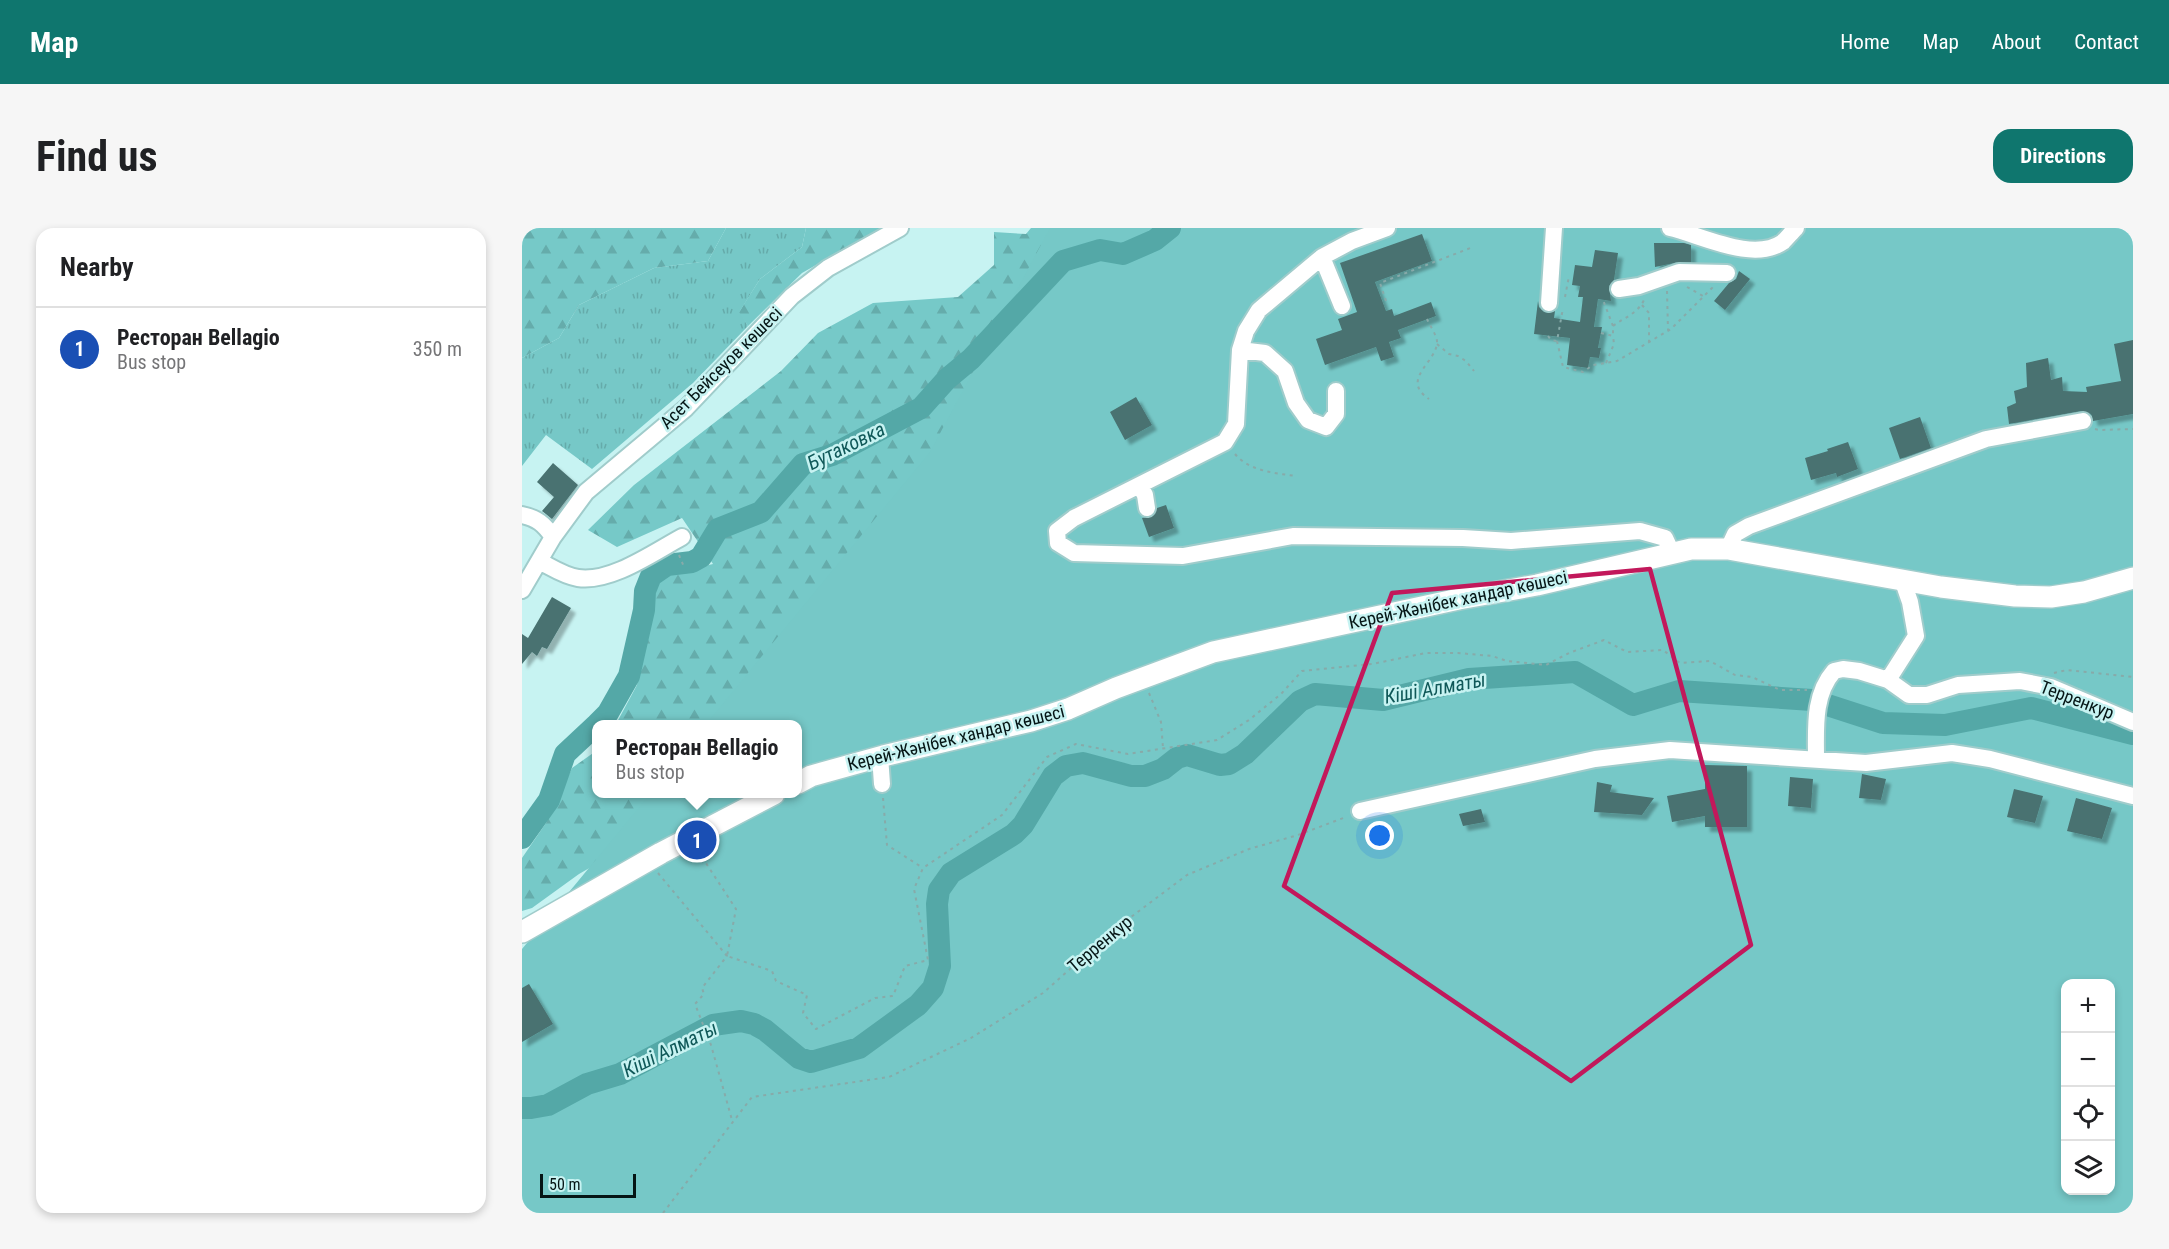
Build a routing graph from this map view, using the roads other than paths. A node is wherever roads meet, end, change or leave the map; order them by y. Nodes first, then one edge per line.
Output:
1 (900, 228) edge
2 (1387, 228) edge
3 (1554, 228) edge
4 (1670, 228) edge
5 (1796, 228) edge
6 (1322, 257) junction
7 (1727, 273) road end
8 (1619, 289) dead end
9 (1556, 305) road end
10 (1342, 306) dead end
11 (1240, 350) junction
12 (1336, 391) dead end
13 (2083, 421) road end
14 (1140, 486) junction
15 (1147, 508) dead end
16 (522, 515) edge
17 (553, 537) junction
18 (682, 537) dead end
19 (1728, 549) junction
20 (1672, 553) junction
21 (539, 561) junction
22 (2133, 578) edge
23 (1902, 579) junction
24 (522, 590) edge
25 (1888, 680) junction
26 (2133, 722) edge
27 (880, 756) junction
28 (1816, 759) junction
29 (802, 781) edge
30 (882, 784) road end
31 (2133, 796) edge
32 (766, 798) edge
33 (1360, 811) road end
34 (522, 932) edge

1 - 17 street, Асет Бейсеуов көшесі
2 - 6 street
3 - 9 street
4 - 5 street
6 - 10 street
6 - 11 street
7 - 8 street
11 - 12 street
11 - 14 street
13 - 19 street
14 - 15 street
14 - 20 street
16 - 17 street
17 - 21 street, Асет Бейсеуов көшесі
18 - 21 street
19 - 20 main road, Керей-Жәнібек хандар көшесі
19 - 23 main road, Керей-Жәнібек хандар көшесі
20 - 27 main road, Керей-Жәнібек хандар көшесі
21 - 24 street, Асет Бейсеуов көшесі
22 - 23 main road, Керей-Жәнібек хандар көшесі
23 - 25 street
25 - 26 street, Терренкур
25 - 28 street, Терренкур
27 - 29 main road, Керей-Жәнібек хандар көшесі
27 - 30 street
28 - 31 street
28 - 33 street
32 - 34 main road

